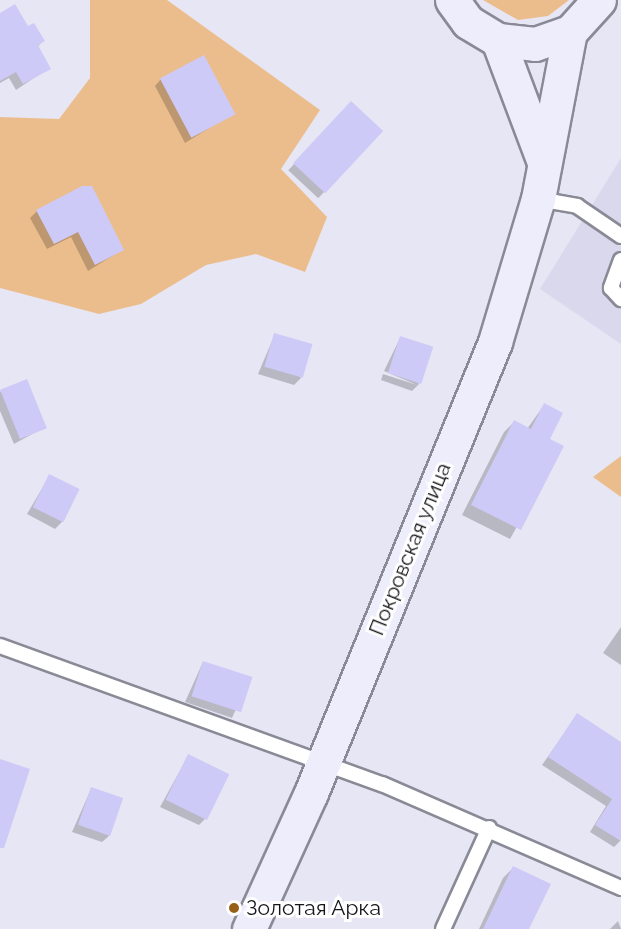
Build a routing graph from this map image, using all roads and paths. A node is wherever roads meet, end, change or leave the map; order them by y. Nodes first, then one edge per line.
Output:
1 (452, 0) edge
2 (599, 0) edge
3 (570, 32) junction
4 (498, 40) junction
5 (543, 160) junction
6 (538, 199) junction
7 (621, 236) edge
8 (621, 260) edge
9 (621, 299) edge
10 (0, 646) edge
11 (322, 764) junction
12 (489, 828) junction
13 (621, 888) edge
14 (249, 929) edge
15 (443, 929) edge

1 - 4 street
2 - 3 street
3 - 4 street
3 - 5 street, Покровская улица
4 - 5 street
5 - 6 street, Покровская улица
6 - 7 lane
6 - 11 street, Покровская улица
8 - 9 lane
10 - 11 lane
11 - 12 lane
11 - 14 street, Покровская улица
12 - 13 lane
12 - 15 lane

